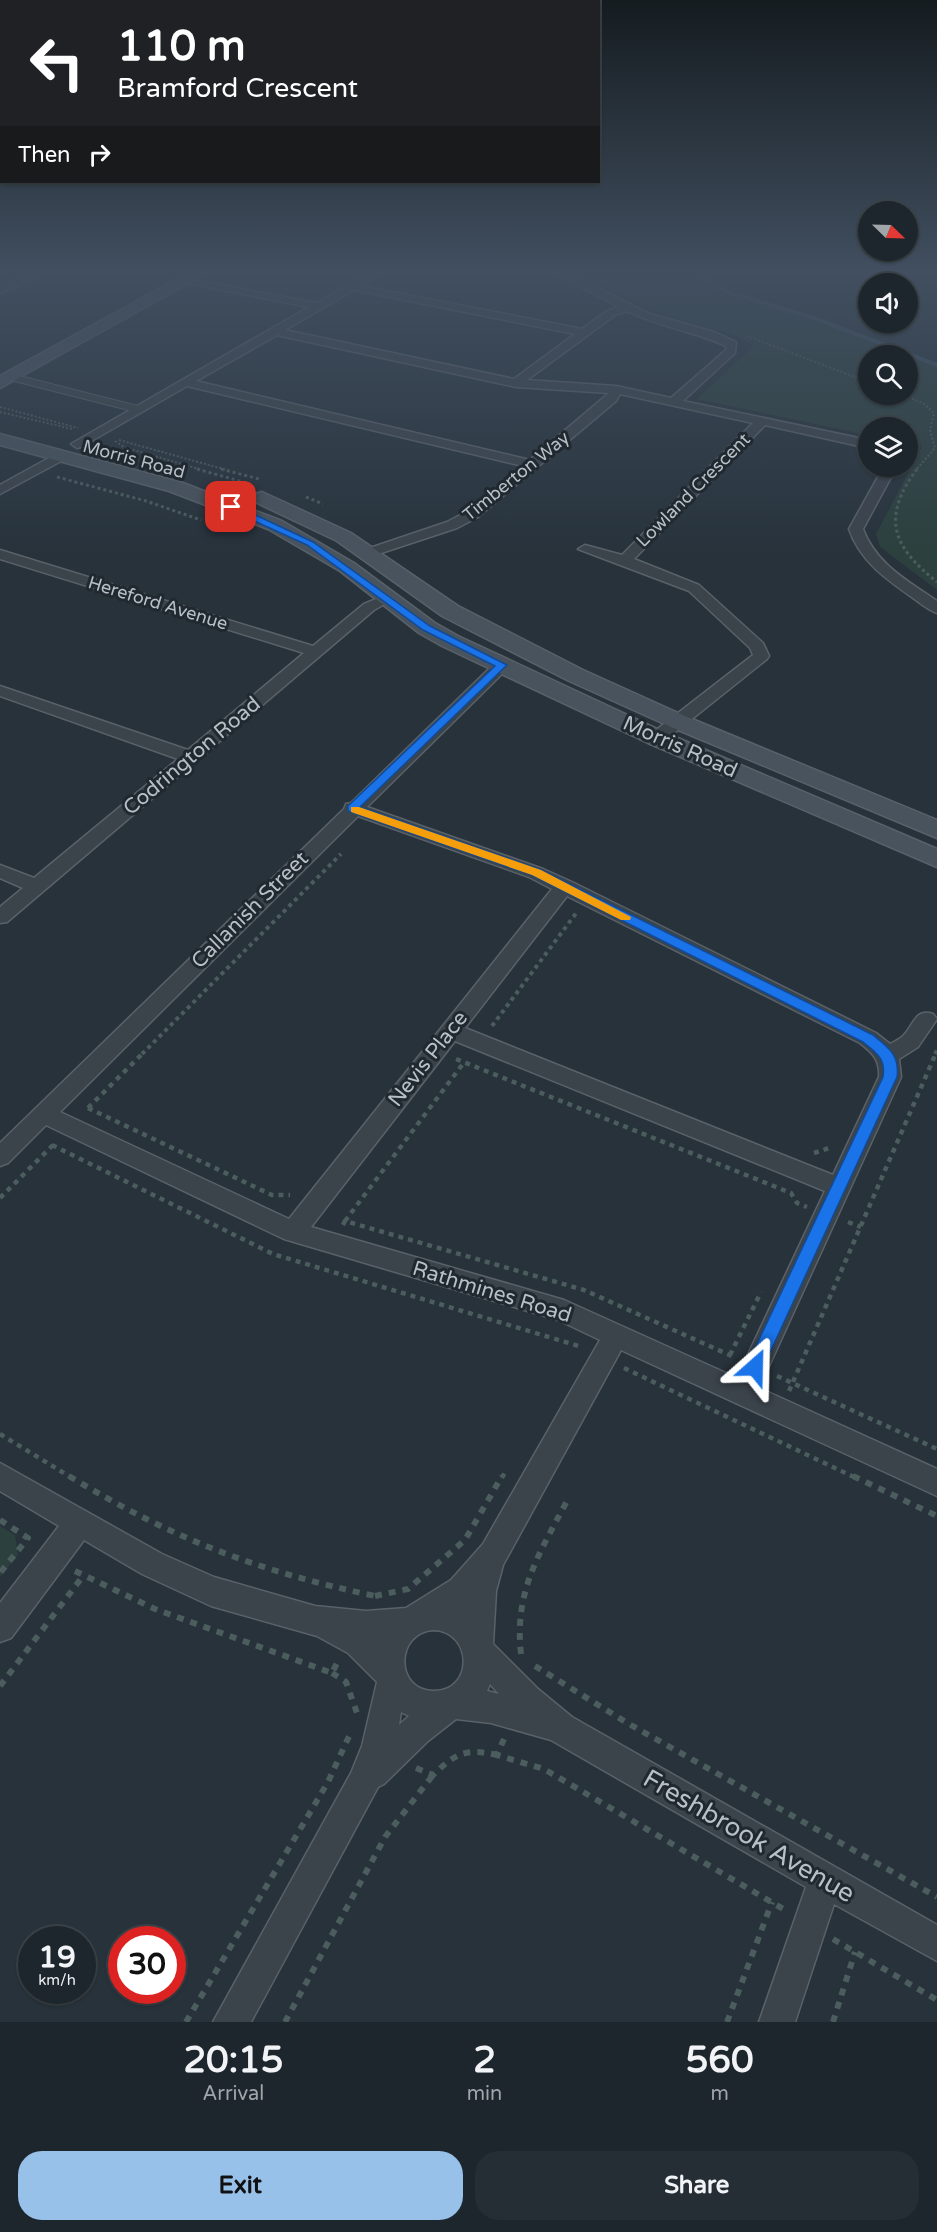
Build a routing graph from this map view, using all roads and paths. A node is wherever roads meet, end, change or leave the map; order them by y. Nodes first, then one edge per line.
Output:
1 (28, 365) edge
2 (214, 365) edge
3 (434, 365) edge
4 (540, 365) edge
5 (717, 365) edge
6 (4, 378) edge
7 (185, 382) junction
8 (516, 383) junction
9 (616, 390) junction
10 (918, 402) edge
11 (681, 403) junction
12 (0, 407) edge
13 (137, 409) junction
14 (0, 412) edge
15 (762, 421) junction
16 (0, 423) edge
17 (79, 437) junction
18 (109, 438) dead end
19 (0, 439) edge
20 (858, 442) edge
21 (58, 457) junction
22 (532, 464) junction
23 (194, 475) dead end
24 (53, 476) dead end
25 (885, 477) edge
26 (261, 480) dead end
27 (0, 490) edge
28 (246, 492) dead end
29 (303, 496) dead end
30 (324, 504) dead end
31 (201, 520) dead end
32 (585, 549) dead end
33 (369, 553) junction
34 (0, 554) edge
35 (630, 562) junction
36 (937, 582) edge
37 (386, 598) junction
38 (937, 608) edge
39 (450, 612) junction
40 (427, 628) junction
41 (316, 652) junction
42 (502, 665) junction
43 (0, 691) edge
44 (679, 723) junction
45 (657, 738) junction
46 (190, 757) junction
47 (352, 808) junction
48 (378, 817) junction
49 (936, 828) edge
50 (937, 859) edge
51 (0, 871) edge
52 (36, 886) junction
53 (565, 886) junction
54 (0, 917) edge
55 (926, 1019) dead end
56 (492, 1025) dead end
57 (504, 1029) dead end
58 (450, 1031) junction
59 (435, 1050) junction
60 (937, 1050) edge
61 (888, 1056) junction
62 (88, 1108) junction
63 (43, 1114) junction
64 (70, 1127) junction
65 (837, 1137) dead end
66 (52, 1145) junction
67 (803, 1149) dead end
68 (0, 1157) edge
69 (839, 1186) junction
70 (296, 1188) dead end
71 (0, 1198) edge
72 (826, 1214) junction
73 (861, 1227) junction
74 (293, 1233) junction
75 (610, 1346) junction
76 (743, 1394) junction
77 (781, 1411) junction
78 (769, 1436) junction
79 (506, 1470) dead end
80 (0, 1476) edge
81 (937, 1483) edge
82 (567, 1501) dead end
83 (937, 1516) edge
84 (0, 1520) edge
85 (79, 1523) junction
86 (492, 1554) junction
87 (0, 1573) edge
88 (83, 1576) dead end
89 (375, 1596) dead end
90 (415, 1620) junction
91 (315, 1621) junction
92 (0, 1627) edge
93 (478, 1648) junction
94 (539, 1670) junction
95 (392, 1677) junction
96 (0, 1686) edge
97 (451, 1704) junction
98 (521, 1707) junction
99 (353, 1728) dead end
100 (432, 1775) dead end
101 (363, 1784) junction
102 (825, 1880) junction
103 (937, 1897) edge
104 (772, 1902) junction
105 (810, 1925) junction
106 (937, 1944) edge
107 (855, 1952) junction
108 (937, 2000) edge
109 (186, 2022) edge
110 (231, 2022) edge
111 (285, 2022) edge
112 (727, 2022) edge
113 (777, 2022) edge
114 (833, 2022) edge

1 - 6 street
2 - 7 street
3 - 8 street, Lowland Crescent
4 - 8 street
5 - 11 street
6 - 13 lane
7 - 13 street
7 - 22 street
8 - 9 street, Lowland Crescent
9 - 11 street, Lowland Crescent
9 - 22 street, Timberton Way
10 - 36 path
11 - 15 street, Lowland Crescent
12 - 17 path
13 - 17 street
14 - 17 path
15 - 20 street
15 - 35 street, Lowland Crescent
16 - 17 street, Morris Road
17 - 23 street, Morris Road
18 - 26 path
19 - 21 street, Morris Road
21 - 27 street
21 - 37 street, Morris Road
22 - 33 street, Timberton Way
24 - 31 path
25 - 38 street
28 - 33 street, Morris Road
29 - 30 path
32 - 35 street, Lowland Crescent
33 - 39 street, Morris Road
34 - 41 street, Hereford Avenue
35 - 44 street, Lowland Crescent
37 - 40 street, Morris Road
37 - 41 street, Codrington Road
39 - 40 street
39 - 44 street, Morris Road
40 - 42 street, Morris Road
41 - 46 street, Codrington Road
42 - 45 street, Morris Road
42 - 47 street, Callanish Street
43 - 46 street
44 - 45 street, Lowland Crescent
44 - 49 street, Morris Road
45 - 50 street, Morris Road
46 - 52 street, Codrington Road
47 - 48 street
47 - 63 street, Callanish Street
48 - 53 street
48 - 62 path
51 - 52 street
52 - 54 street, Codrington Road
53 - 58 street, Nevis Place
53 - 61 street
55 - 61 street
56 - 57 path
58 - 59 street, Nevis Place
58 - 69 street
59 - 72 path
59 - 74 street, Nevis Place
60 - 73 path
61 - 69 street
62 - 64 path
62 - 70 path
63 - 64 street, Rathmines Road
63 - 68 street, Callanish Street
64 - 66 path
64 - 74 street, Rathmines Road
65 - 67 path
66 - 71 path
66 - 75 path
69 - 72 street
72 - 73 path
72 - 76 street
73 - 77 path
74 - 75 street, Rathmines Road
75 - 76 street, Rathmines Road
75 - 78 path
75 - 86 street
76 - 77 street, Rathmines Road
77 - 78 path
77 - 81 street, Rathmines Road
78 - 83 path
79 - 89 path
80 - 85 street
82 - 94 path
84 - 87 path
85 - 91 street
85 - 92 street
86 - 90 street
86 - 93 street
88 - 96 path
90 - 91 street
90 - 93 street
90 - 95 street
91 - 95 street
93 - 97 street
93 - 98 street, Freshbrook Avenue
94 - 98 path
94 - 103 path
95 - 97 street
95 - 101 street
97 - 98 street, Freshbrook Avenue
97 - 101 street
98 - 102 street, Freshbrook Avenue
98 - 104 path
99 - 109 path
100 - 111 path
101 - 110 street
102 - 105 street
102 - 106 street, Freshbrook Avenue
104 - 105 path
104 - 112 path
105 - 107 path
105 - 113 street
107 - 108 path
107 - 114 path

